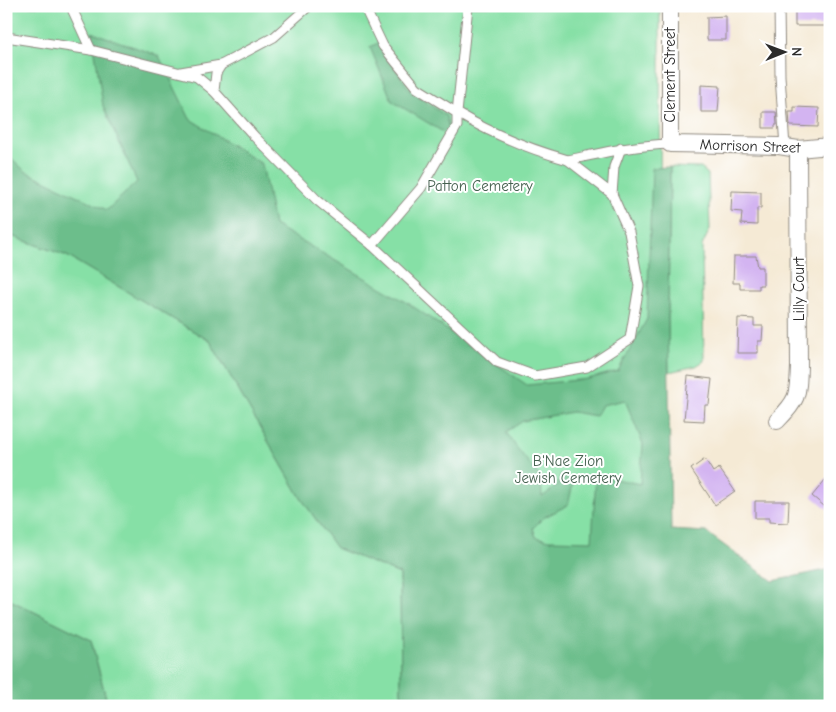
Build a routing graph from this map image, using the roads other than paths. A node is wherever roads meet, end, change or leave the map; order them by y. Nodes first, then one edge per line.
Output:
1 (73, 6) edge
2 (309, 6) edge
3 (364, 6) edge
4 (468, 6) edge
5 (670, 6) edge
6 (779, 6) edge
7 (6, 37) edge
8 (91, 50) junction
9 (220, 65) junction
10 (178, 73) junction
11 (214, 91) junction
12 (457, 113) junction
13 (670, 144) junction
14 (830, 146) edge
15 (621, 148) junction
16 (791, 148) junction
17 (568, 160) junction
18 (612, 194) junction
19 (372, 245) junction
20 (777, 421) dead end

1 - 8 lane
2 - 9 lane
3 - 12 lane
4 - 12 lane
5 - 13 street, Clement Street
6 - 16 lane
7 - 8 lane
8 - 10 lane
9 - 10 lane
9 - 11 lane
10 - 11 lane
11 - 19 lane
12 - 17 lane
12 - 19 lane
13 - 15 lane
13 - 16 street, Morrison Street
14 - 16 street, Morrison Street
15 - 17 lane
15 - 18 lane
16 - 20 street, Lilly Court
17 - 18 lane
18 - 19 lane

